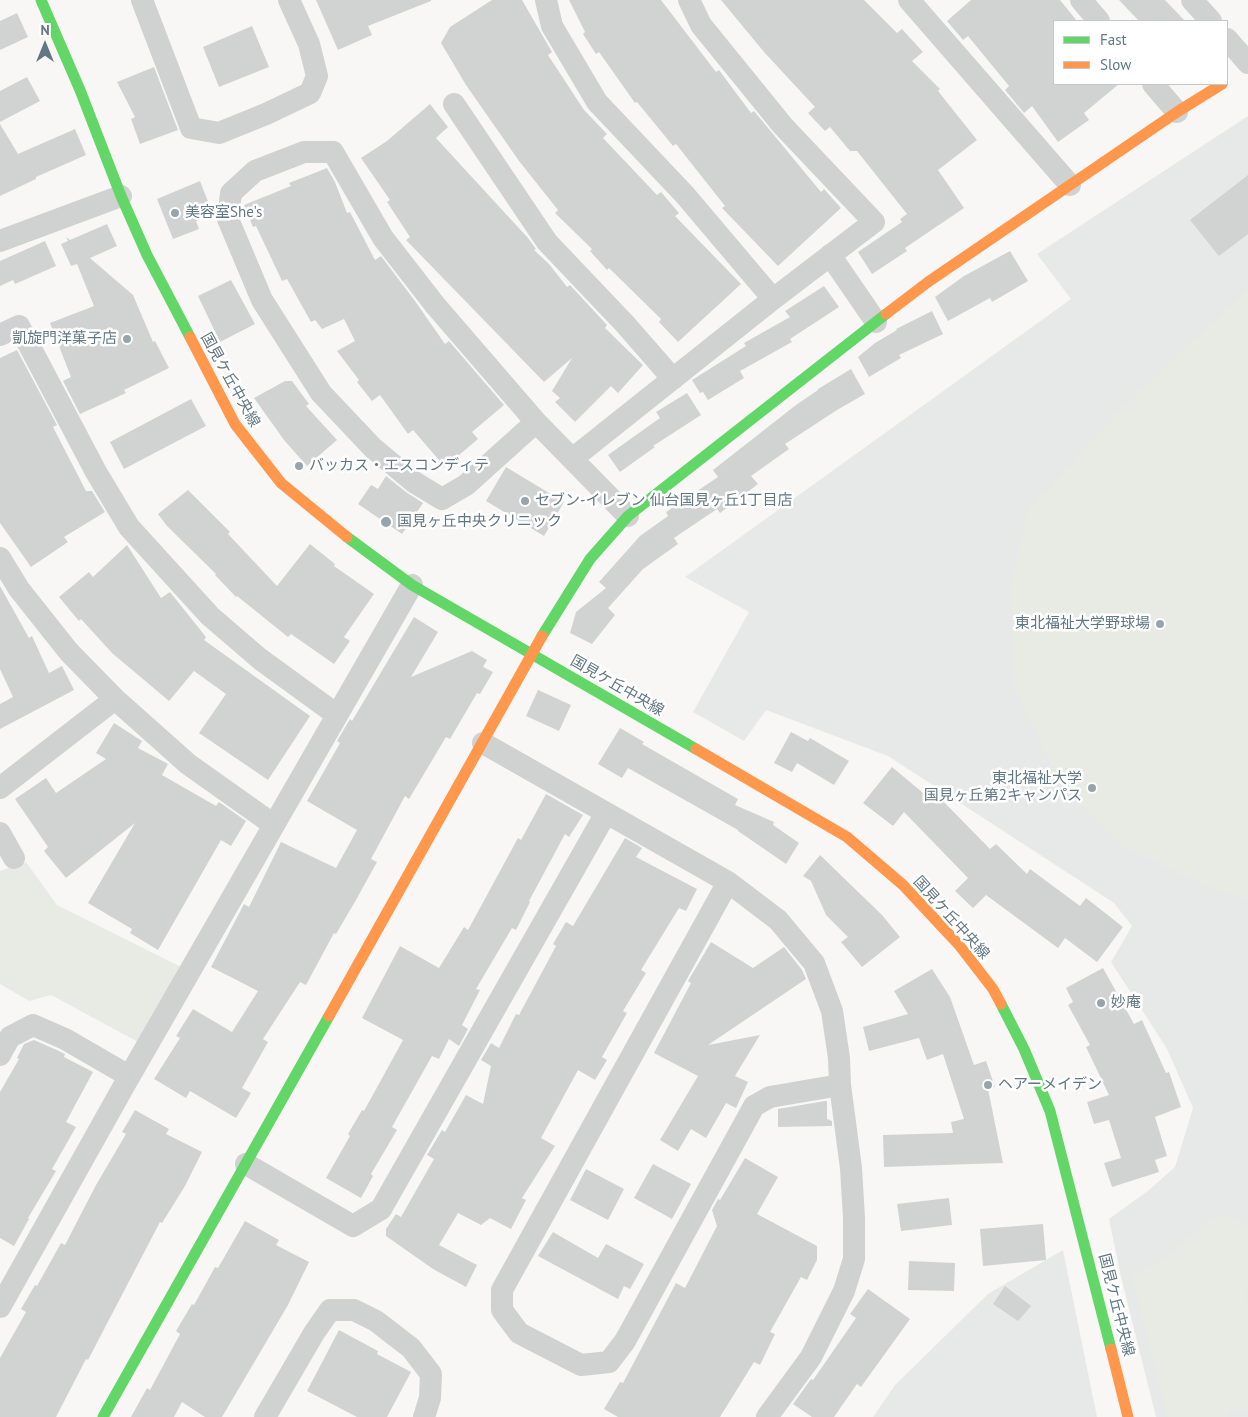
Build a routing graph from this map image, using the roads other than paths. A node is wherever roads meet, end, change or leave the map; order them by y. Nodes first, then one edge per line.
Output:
1 (41, 0) edge
2 (142, 0) edge
3 (289, 0) edge
4 (546, 0) edge
5 (689, 0) edge
6 (909, 0) edge
7 (1081, 0) edge
8 (1192, 0) edge
9 (1098, 20) edge
10 (1210, 20) edge
11 (1228, 40) edge
12 (1248, 63) edge
13 (1248, 68) edge
14 (1228, 80) edge
15 (1154, 85) edge
16 (1220, 85) edge
17 (454, 104) dead end
18 (1177, 112) junction
19 (1070, 185) junction
20 (121, 196) junction
21 (0, 242) edge
22 (830, 255) junction
23 (773, 299) junction
24 (876, 322) junction
25 (0, 335) edge
26 (673, 379) junction
27 (536, 422) junction
28 (572, 459) junction
29 (628, 516) junction
30 (0, 558) edge
31 (412, 585) junction
32 (531, 654) junction
33 (115, 699) junction
34 (337, 716) junction
35 (483, 743) junction
36 (0, 788) edge
37 (606, 814) junction
38 (274, 825) junction
39 (0, 833) edge
40 (14, 858) dead end
41 (728, 882) junction
42 (0, 1055) edge
43 (129, 1076) junction
44 (840, 1085) junction
45 (246, 1164) junction
46 (0, 1307) edge
47 (103, 1417) edge
48 (265, 1417) edge
49 (424, 1417) edge
50 (767, 1417) edge
51 (1128, 1417) edge

1 - 20 street, 国見ケ丘中央線
2 - 3 street
4 - 23 street
5 - 22 street
6 - 19 street
7 - 9 street
8 - 10 street
11 - 12 street
13 - 14 street
15 - 18 street
16 - 18 street
17 - 26 street
18 - 19 street
19 - 24 street
20 - 21 street
20 - 31 street, 国見ケ丘中央線
22 - 23 street
22 - 24 street
23 - 26 street
24 - 29 street
25 - 34 street
26 - 28 street
27 - 27 street
27 - 28 street
28 - 29 street
29 - 32 street
30 - 33 street
31 - 32 street, 国見ケ丘中央線
31 - 34 street
32 - 35 street
32 - 51 street, 国見ケ丘中央線
33 - 36 street
33 - 38 street
34 - 38 street
35 - 37 street
35 - 45 street
37 - 41 street
37 - 45 street
38 - 43 street
39 - 40 street
41 - 44 street
41 - 44 street
42 - 43 street
43 - 46 street
44 - 50 street
45 - 47 street
48 - 49 street

